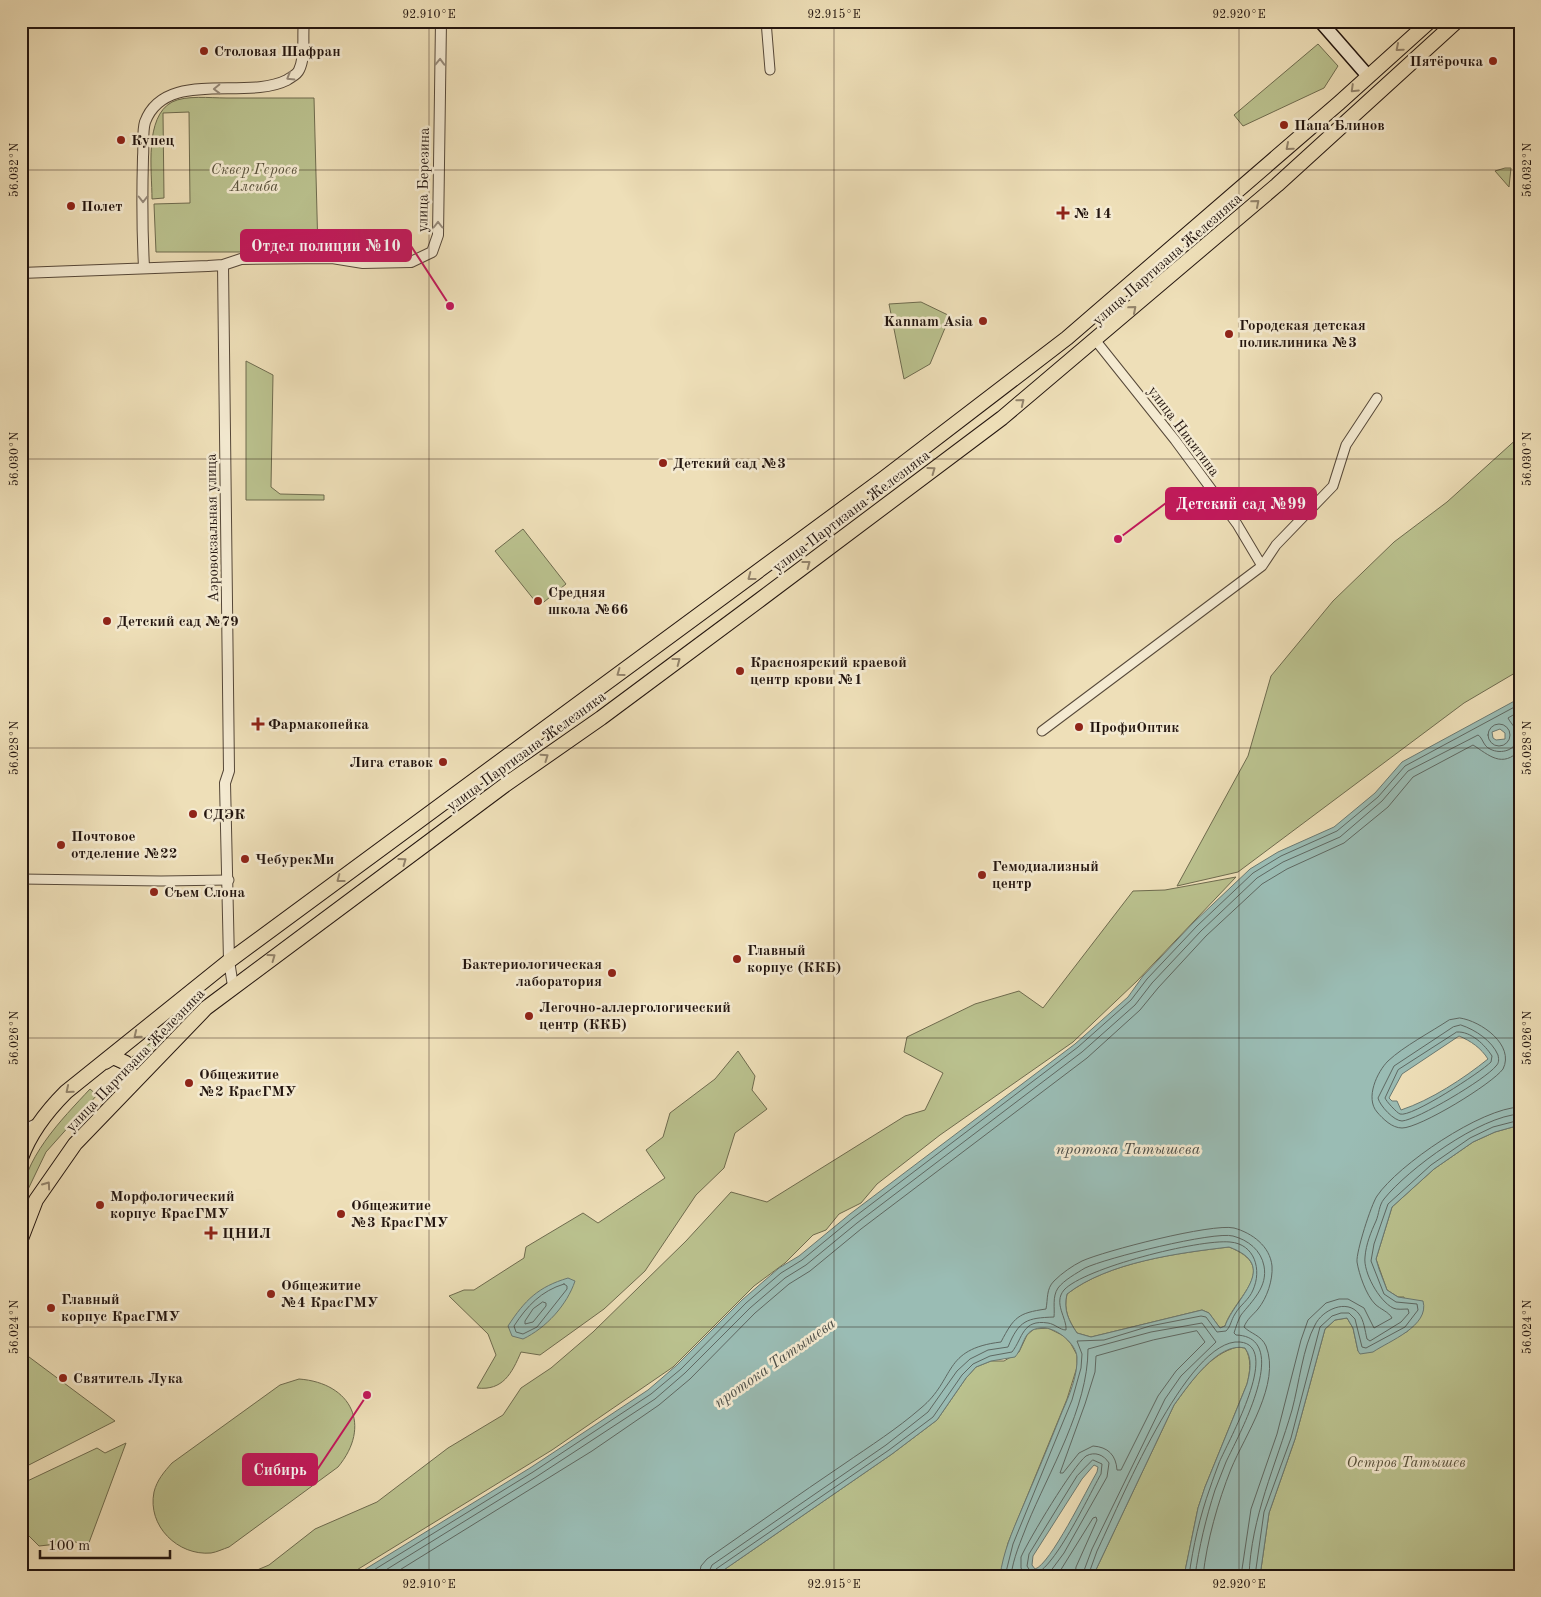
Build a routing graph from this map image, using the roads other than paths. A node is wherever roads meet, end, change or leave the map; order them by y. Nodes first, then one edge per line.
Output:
1 (304, 21) edge
2 (441, 21) edge
3 (766, 21) edge
4 (1320, 21) edge
5 (1430, 21) edge
6 (1457, 21) edge
7 (770, 70) dead end
8 (1368, 76) junction
9 (1385, 86) junction
10 (223, 265) junction
11 (144, 267) junction
12 (21, 273) edge
13 (1096, 341) junction
14 (1377, 398) dead end
15 (986, 401) junction
16 (1002, 418) junction
17 (938, 437) junction
18 (955, 454) junction
19 (1262, 566) junction
20 (1042, 731) dead end
21 (490, 766) junction
22 (505, 785) junction
23 (21, 879) edge
24 (229, 880) junction
25 (229, 961) junction
26 (233, 986) junction
27 (102, 1063) junction
28 (124, 1093) junction
29 (42, 1121) junction
30 (21, 1131) edge
31 (21, 1158) edge
32 (21, 1239) edge

1 -> 11 street
10 -> 2 street, улица Березина
3 - 7 street
4 - 8 main road
5 -> 8 main road, улица Партизана Железняка
6 - 9 main road, улица Партизана Железняка
8 - 9 main road
8 -> 15 main road, улица Партизана Железняка
13 -> 9 main road, улица Партизана Железняка
10 - 11 street, улица Березина
10 - 24 street, Аэровокзальная улица
11 - 12 street, улица Березина
16 -> 13 main road, улица Партизана Железняка
13 - 19 street, улица Никитина
14 - 19 street
15 - 16 main road
15 - 17 main road, улица Партизана Железняка
16 - 18 main road, улица Партизана Железняка
17 - 18 main road
17 -> 21 main road, улица Партизана Железняка
22 -> 18 main road, улица Партизана Железняка
19 - 20 street
21 - 22 main road
21 -> 25 main road, улица Партизана Железняка
26 -> 22 main road, улица Партизана Железняка
23 - 24 street
24 - 25 street, Аэровокзальная улица
25 - 26 street
25 -> 27 main road, улица Партизана Железняка
26 - 28 main road, улица Партизана Железняка
27 - 28 main road
27 -> 29 main road, улица Партизана Железняка
32 -> 28 main road, улица Партизана Железняка
29 - 30 street
29 - 31 main road, улица Партизана Железняка

